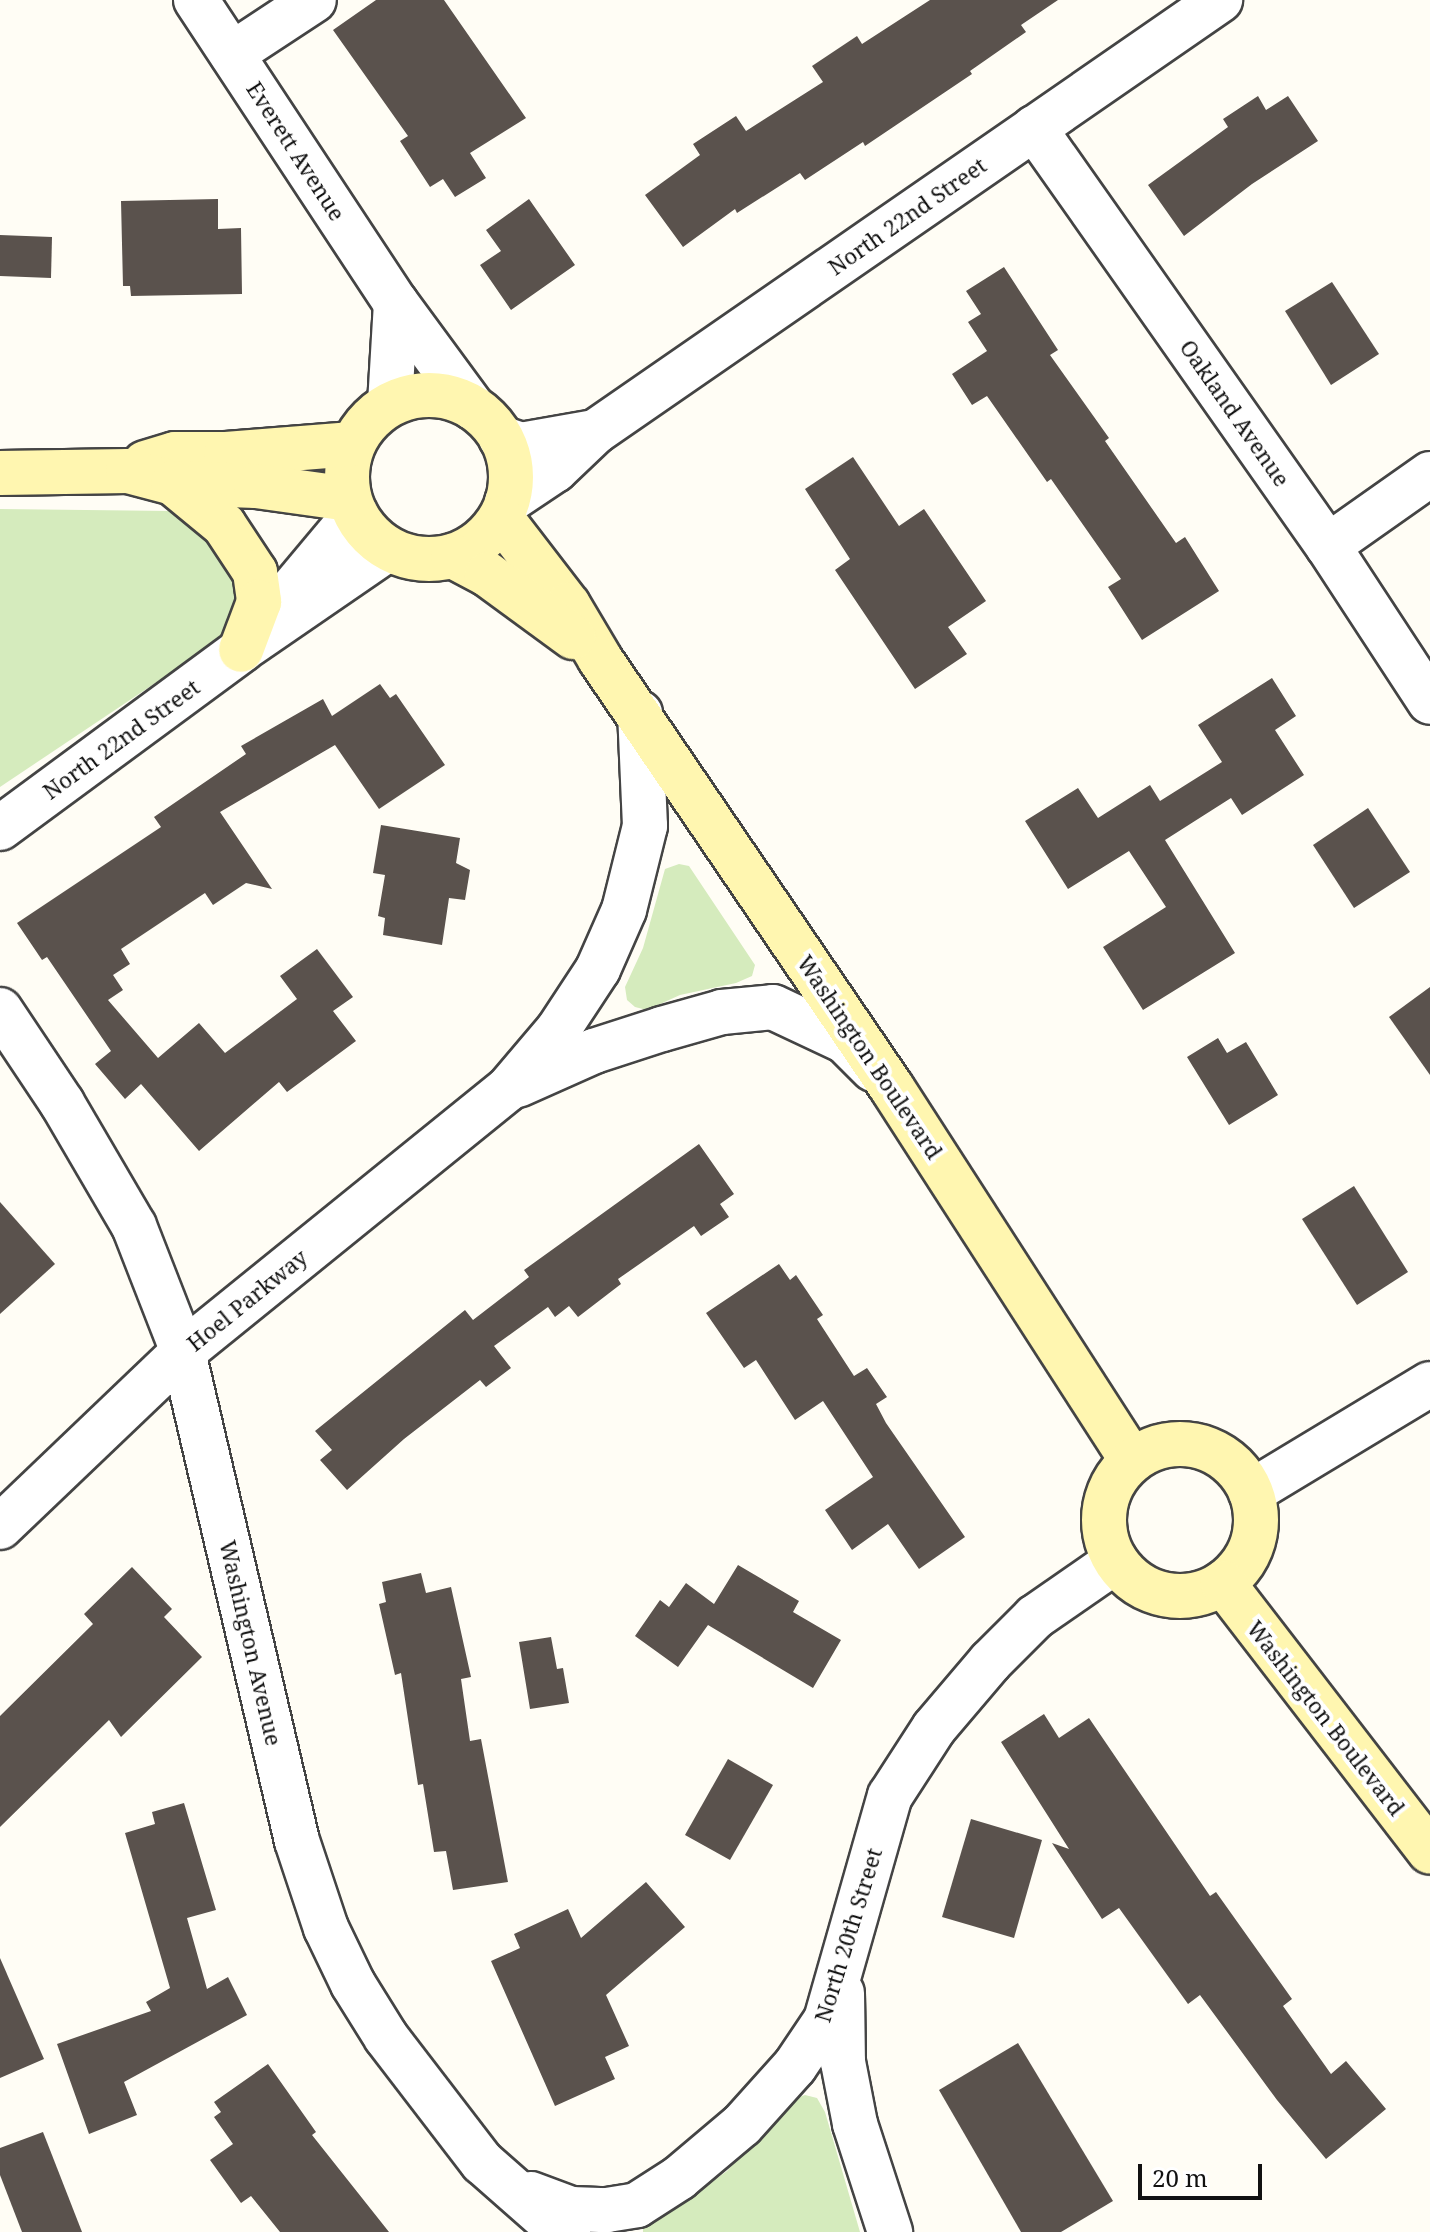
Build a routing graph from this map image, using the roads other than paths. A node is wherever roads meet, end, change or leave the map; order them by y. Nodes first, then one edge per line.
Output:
1 (196, 0) edge
2 (314, 0) edge
3 (1220, 0) edge
4 (232, 54) junction
5 (1034, 128) junction
6 (396, 303) junction
7 (390, 404) junction
8 (487, 423) junction
9 (595, 432) junction
10 (353, 444) junction
11 (128, 471) junction
12 (0, 473) edge
13 (1430, 474) edge
14 (173, 483) junction
15 (352, 507) junction
16 (504, 510) junction
17 (1328, 546) junction
18 (388, 549) junction
19 (453, 556) junction
20 (241, 650) junction
21 (600, 659) junction
22 (1430, 702) edge
23 (640, 713) junction
24 (0, 828) edge
25 (0, 1010) edge
26 (892, 1088) junction
27 (508, 1089) junction
28 (183, 1352) junction
29 (1430, 1384) edge
30 (1132, 1460) junction
31 (1251, 1492) junction
32 (0, 1527) edge
33 (1116, 1561) junction
34 (1223, 1583) junction
35 (1430, 1852) edge
36 (842, 1969) junction
37 (482, 2162) junction
38 (568, 2232) edge
39 (890, 2232) edge

1 - 4 street, Everett Avenue
2 - 4 street
3 - 5 street, North 22nd Street
4 - 6 street, Everett Avenue
5 - 9 street, North 22nd Street
5 - 17 street, Oakland Avenue
6 - 7 street
6 - 8 street, Everett Avenue
7 - 8 street
7 - 10 street
8 - 9 street, North 22nd Street
8 - 16 street
9 - 16 street, North 22nd Street
10 - 11 street
10 - 15 street
11 - 12 street
11 - 14 street
13 - 17 street
14 - 15 street
14 - 20 street
15 - 18 street
15 - 20 street, North 22nd Street
16 - 19 street
16 - 21 street, Washington Boulevard
17 - 22 street, Oakland Avenue
18 - 19 street
18 - 20 street, North 22nd Street
19 - 21 street, Washington Boulevard
20 - 24 street, North 22nd Street
21 - 23 street, Washington Boulevard
23 - 26 street, Washington Boulevard
23 - 27 street, Hoel Parkway
25 - 28 street, Washington Avenue
26 - 27 street, Hoel Parkway
26 - 30 street, Washington Boulevard
27 - 28 street, Hoel Parkway
28 - 32 street, Hoel Parkway
28 - 37 street, Washington Avenue
29 - 31 street
30 - 31 street
30 - 33 street
31 - 34 street
33 - 34 street
33 - 36 street, North 20th Street
34 - 35 street, Washington Boulevard
36 - 37 street, North 20th Street
36 - 39 street
37 - 38 street, Washington Avenue

